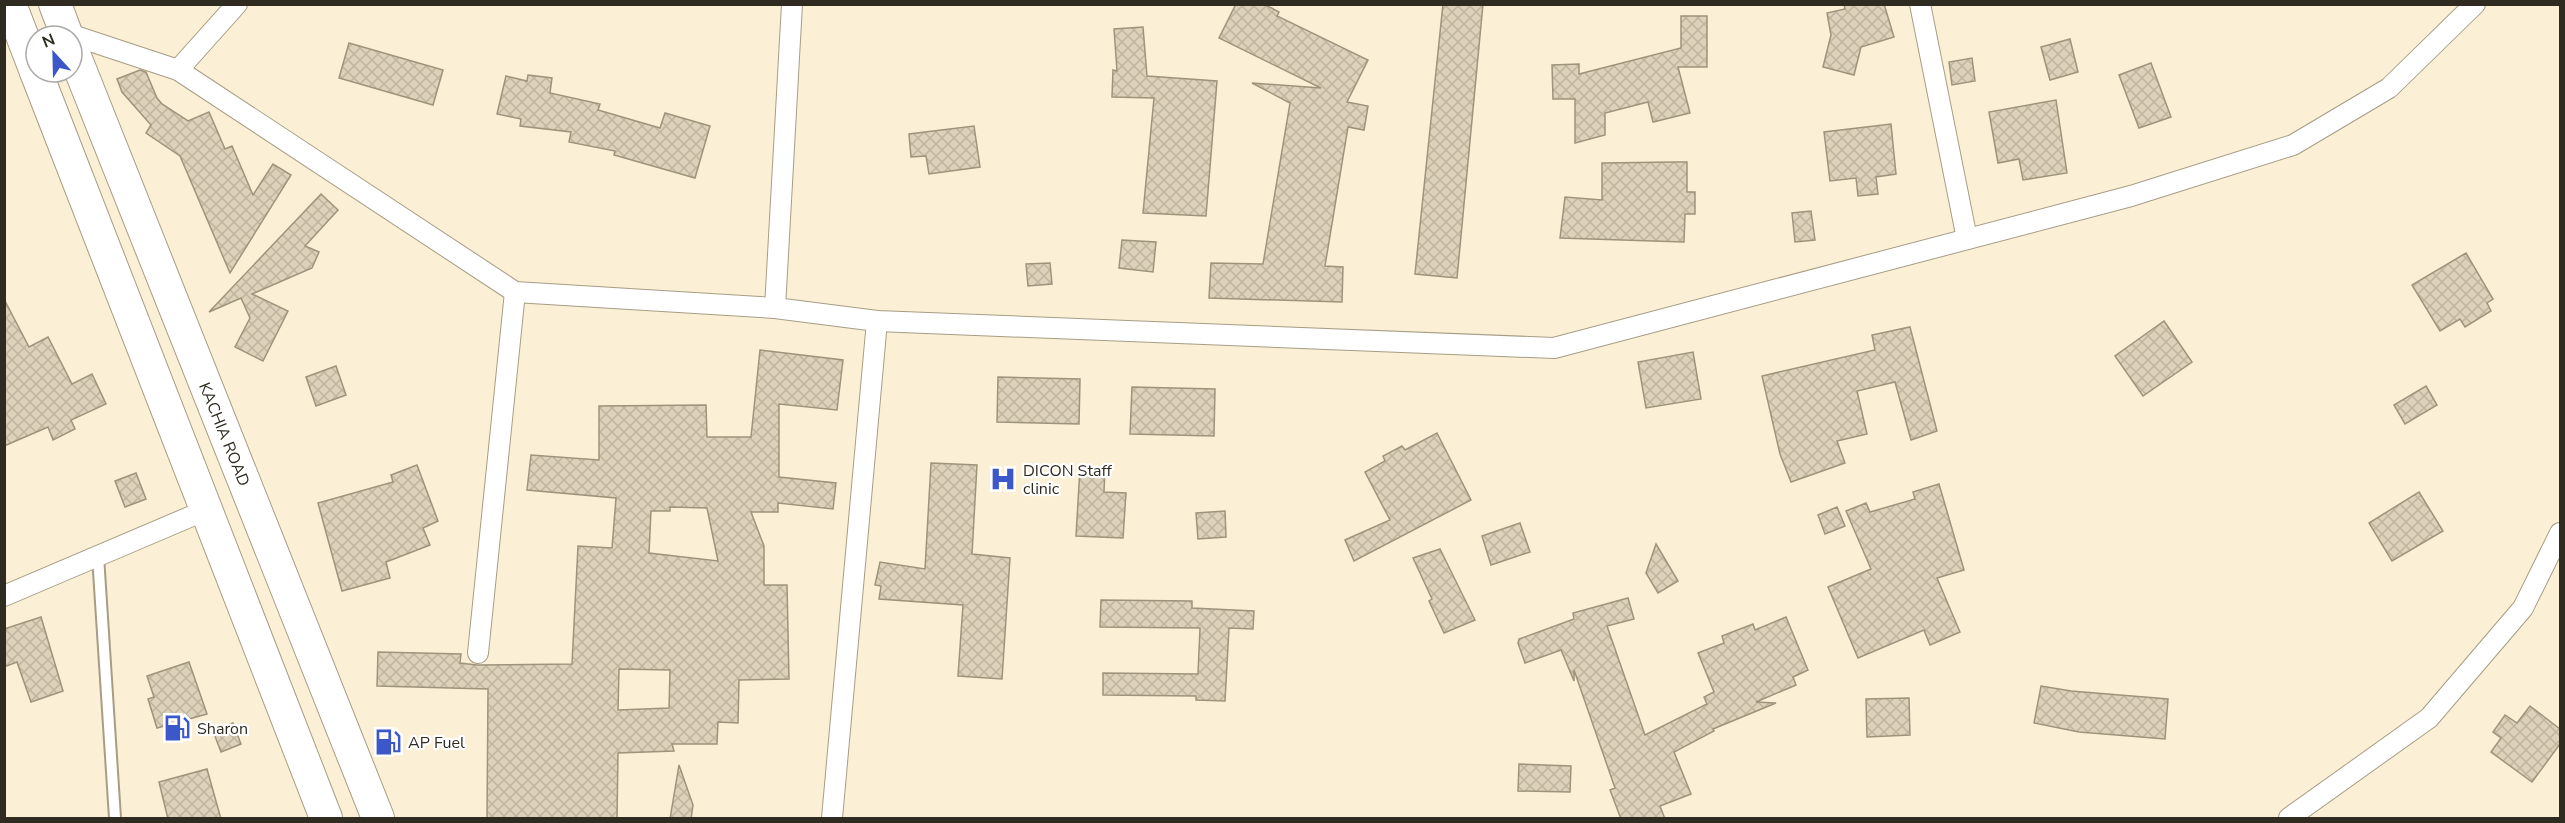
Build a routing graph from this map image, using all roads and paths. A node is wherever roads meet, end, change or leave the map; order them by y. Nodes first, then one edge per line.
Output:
1 (10, 4) edge
2 (54, 4) edge
3 (237, 4) edge
4 (792, 4) edge
5 (1920, 4) edge
6 (2475, 4) edge
7 (62, 24) edge
8 (24, 41) edge
9 (84, 44) edge
10 (178, 70) junction
11 (84, 80) edge
12 (41, 84) edge
13 (1967, 238) junction
14 (515, 292) junction
15 (775, 308) junction
16 (877, 321) junction
17 (206, 510) junction
18 (2560, 533) edge
19 (99, 556) junction
20 (4, 596) edge
21 (478, 653) dead end
22 (115, 819) edge
23 (326, 819) edge
24 (378, 819) edge
25 (832, 819) edge
26 (2289, 819) edge

1 - 8 main road
2 - 7 main road, KACHIA ROAD
3 - 10 street
4 - 15 street
5 - 13 street
6 - 13 street
9 - 10 street
10 - 14 street
11 - 24 main road, KACHIA ROAD
12 - 17 main road
13 - 16 street
14 - 15 street
14 - 21 street
15 - 16 street
16 - 25 street
17 - 19 street
17 - 23 main road
18 - 26 street
19 - 20 street
19 - 22 lane

